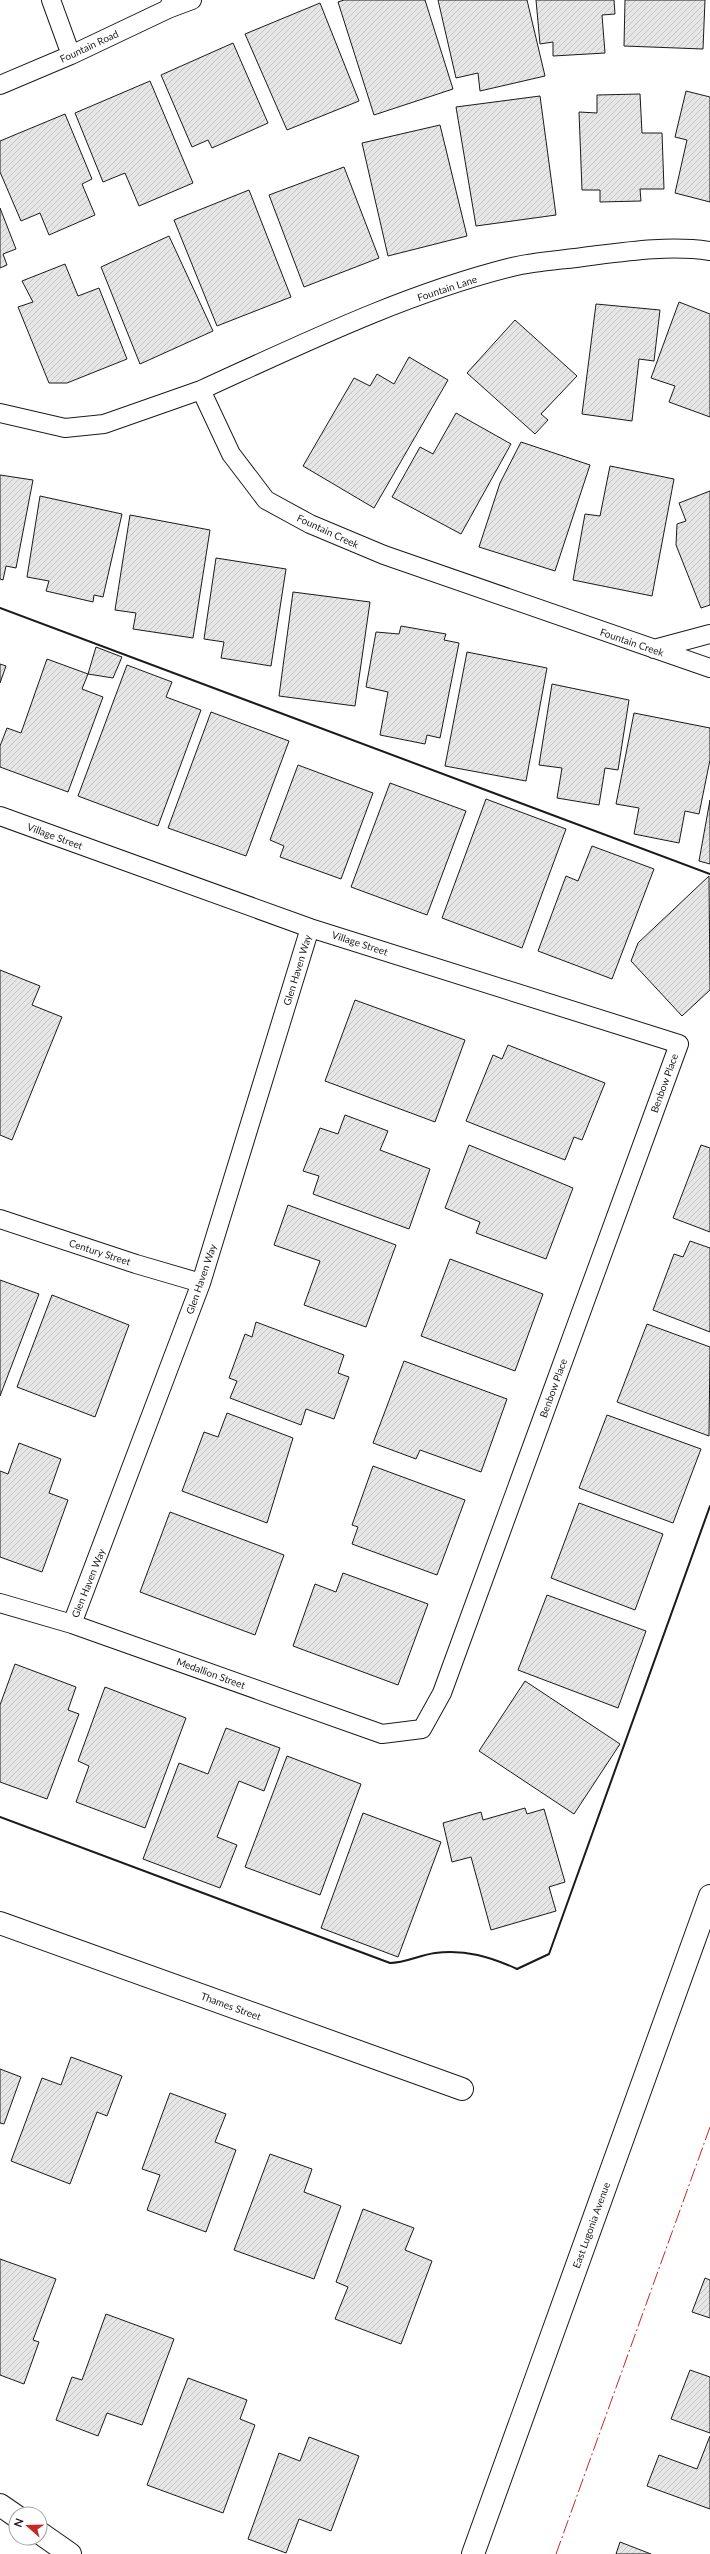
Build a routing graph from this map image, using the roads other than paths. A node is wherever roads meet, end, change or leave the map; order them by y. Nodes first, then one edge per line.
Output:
1 (51, 0) edge
2 (192, 0) edge
3 (170, 4) edge
4 (71, 55) junction
5 (0, 86) edge
6 (710, 251) edge
7 (201, 390) junction
8 (0, 412) edge
9 (710, 634) edge
10 (654, 649) junction
11 (710, 668) edge
12 (0, 816) edge
13 (310, 928) junction
14 (679, 1044) joint
15 (0, 1219) edge
16 (201, 1282) junction
17 (0, 1604) edge
18 (72, 1624) junction
19 (422, 1729) joint
20 (710, 1896) edge
21 (0, 1923) edge
22 (462, 2089) dead end
23 (48, 2539) edge
24 (70, 2554) edge
25 (473, 2554) edge

1 - 4 lane
2 - 3 lane, Fountain Road
3 - 4 lane, Fountain Road
4 - 5 lane, Fountain Road
6 - 7 lane, Fountain Lane
7 - 8 lane
7 - 10 lane, Fountain Creek
9 - 10 lane
10 - 11 lane, Fountain Creek
12 - 13 lane, Village Street
13 - 14 lane, Village Street
13 - 16 lane, Glen Haven Way
14 - 19 lane, Benbow Place
15 - 16 lane, Century Street
16 - 18 lane, Glen Haven Way
17 - 18 lane, Medallion Street
18 - 19 lane, Medallion Street
20 - 25 main road, East Lugonia Avenue
21 - 22 main road, Thames Street
23 - 24 main road

